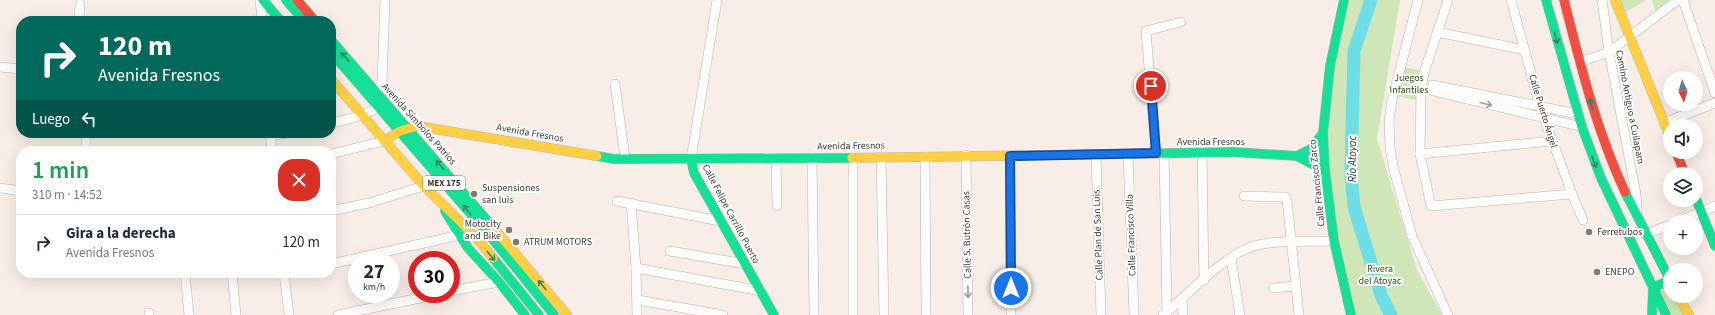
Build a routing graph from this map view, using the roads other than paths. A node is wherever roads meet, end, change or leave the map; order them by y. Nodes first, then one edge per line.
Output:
1 (262, 0) edge
2 (286, 0) edge
3 (297, 0) edge
4 (385, 0) edge
5 (717, 0) edge
6 (1344, 0) edge
7 (1418, 0) edge
8 (1448, 0) edge
9 (1512, 0) edge
10 (1546, 0) edge
11 (1564, 0) edge
12 (1602, 0) edge
13 (1615, 0) edge
14 (1678, 0) edge
15 (1683, 0) edge
16 (80, 4) dead end
17 (79, 16) edge
18 (262, 16) edge
19 (276, 16) edge
20 (300, 16) edge
21 (311, 16) edge
22 (1181, 22) dead end
23 (1437, 32) junction
24 (1629, 37) junction
25 (336, 46) edge
26 (1525, 50) junction
27 (1609, 52) junction
28 (336, 58) edge
29 (1580, 62) junction
30 (0, 67) edge
31 (16, 69) edge
32 (615, 84) dead end
33 (336, 85) edge
34 (1421, 85) junction
35 (375, 92) junction
36 (1715, 92) edge
37 (1715, 103) edge
38 (1540, 107) junction
39 (379, 108) junction
40 (361, 114) junction
41 (1578, 114) junction
42 (1544, 118) junction
43 (1674, 119) edge
44 (1663, 121) edge
45 (336, 122) edge
46 (1582, 127) junction
47 (404, 130) junction
48 (1323, 133) junction
49 (384, 141) junction
50 (1552, 141) junction
51 (336, 153) edge
52 (1160, 153) junction
53 (1202, 153) junction
54 (1420, 154) junction
55 (1096, 155) junction
56 (1128, 155) junction
57 (966, 156) junction
58 (1010, 156) junction
59 (1297, 156) junction
60 (881, 157) junction
61 (925, 157) junction
62 (625, 158) junction
63 (776, 158) junction
64 (812, 158) junction
65 (853, 158) junction
66 (691, 159) junction
67 (1325, 171) junction
68 (424, 186) junction
69 (0, 188) edge
70 (16, 190) edge
71 (1572, 194) junction
72 (1244, 196) dead end
73 (436, 197) junction
74 (616, 201) dead end
75 (631, 203) junction
76 (777, 206) dead end
77 (1715, 206) edge
78 (1699, 207) edge
79 (336, 210) edge
80 (1702, 213) junction
81 (1697, 215) edge
82 (1638, 217) junction
83 (1583, 220) dead end
84 (720, 221) junction
85 (490, 223) junction
86 (1663, 228) edge
87 (1646, 234) junction
88 (460, 235) junction
89 (1334, 241) junction
90 (495, 242) junction
91 (1292, 242) junction
92 (1715, 246) edge
93 (670, 252) dead end
94 (1231, 258) junction
95 (336, 263) edge
96 (745, 264) junction
97 (1663, 267) edge
98 (636, 268) junction
99 (185, 278) edge
100 (232, 278) edge
101 (287, 278) edge
102 (1204, 280) junction
103 (499, 282) junction
104 (1663, 284) edge
105 (1296, 286) junction
106 (1273, 288) dead end
107 (1653, 288) junction
108 (460, 290) edge
109 (761, 291) junction
110 (408, 300) edge
111 (638, 300) junction
112 (1182, 300) junction
113 (1682, 303) edge
114 (1165, 314) edge
115 (189, 315) edge
116 (236, 315) edge
117 (289, 315) edge
118 (338, 315) edge
119 (526, 315) edge
120 (539, 315) edge
121 (554, 315) edge
122 (567, 315) edge
123 (637, 315) edge
124 (723, 315) edge
125 (774, 315) edge
126 (814, 315) edge
127 (854, 315) edge
128 (884, 315) edge
129 (926, 315) edge
130 (968, 315) edge
131 (1011, 315) edge
132 (1100, 315) edge
133 (1134, 315) edge
134 (1183, 315) edge
135 (1240, 315) edge
136 (1299, 315) edge
137 (1351, 315) edge
138 (1448, 315) edge
139 (1652, 315) edge
140 (1666, 315) edge
141 (1688, 315) edge

1 - 18 street
1 - 19 street
2 - 20 street
3 - 21 street
4 - 35 street
5 - 66 street, Calle Felipe Carrillo Puerto
6 - 48 street, Calle Francisco Zarco
7 - 138 street
8 - 23 street
9 - 26 street, Calle Puerto Ángel
10 -> 41 street
11 - 29 street
12 - 27 street, Camino Antiguo a Cuilapam
13 - 24 street
14 - 24 street
15 - 36 street
16 - 17 street
22 - 52 street
23 - 26 street
23 - 34 street
24 - 27 street
24 - 44 street
35 -> 25 street, Avenida Símbolos Patrios
26 - 38 street, Calle Puerto Ángel
27 - 29 street
27 - 82 street, Camino Antiguo a Cuilapam
28 - 39 street, Avenida Símbolos Patrios / MEX 175
82 -> 29 street
30 - 31 street
32 - 62 street
33 - 40 street, MEX 175
34 - 38 street
34 -> 42 street
34 - 54 street
35 - 47 street, Avenida Símbolos Patrios
37 - 43 street
38 - 41 street
38 - 42 street, Calle Puerto Ángel
39 - 40 street
39 - 47 street, Avenida Símbolos Patrios / MEX 175
40 - 45 street
40 - 49 street, MEX 175
41 - 46 street
42 - 46 street
42 - 50 street, Calle Puerto Ángel
46 -> 107 street
47 - 49 street
47 - 62 street, Avenida Fresnos
85 -> 47 street, Avenida Símbolos Patrios
90 -> 47 street, Avenida Símbolos Patrios / MEX 175
48 - 59 street
48 - 67 street, Calle Francisco Zarco
49 - 51 street
49 - 68 street, MEX 175
50 - 54 street
50 - 71 street, Calle Puerto Ángel
52 - 53 street, Avenida Fresnos
52 - 56 street, Avenida Fresnos
52 - 114 street
53 - 59 street, Avenida Fresnos
53 - 102 street
54 - 71 street
55 - 56 street, Avenida Fresnos
55 - 58 street, Avenida Fresnos
55 - 132 street, Calle Plan de San Luis
56 - 133 street, Calle Francisco Villa
57 - 58 street, Avenida Fresnos
57 - 61 street, Avenida Fresnos
57 -> 130 street, Calle S. Butrón Casas
58 - 131 street
59 - 67 street, Avenida Fresnos
60 - 61 street, Avenida Fresnos
60 - 65 street, Avenida Fresnos
60 - 128 street
61 - 129 street
62 - 66 street, Avenida Fresnos
63 - 64 street, Avenida Fresnos
63 - 66 street, Avenida Fresnos
63 - 76 street
64 - 65 street, Avenida Fresnos
64 - 126 street
65 - 127 street
66 - 84 street, Calle Felipe Carrillo Puerto
67 - 89 street, Calle Francisco Zarco
68 - 73 street, MEX 175
68 - 79 street
69 - 70 street
71 - 83 street, Calle Puerto Ángel
72 - 91 street
73 - 88 street
73 -> 120 street, MEX 175
74 - 75 street
75 - 84 street
75 - 98 street
77 - 80 street
78 - 80 street
80 - 81 street
80 - 92 street
82 - 87 street
84 - 96 street, Calle Felipe Carrillo Puerto
85 - 90 street
122 -> 85 street, Avenida Símbolos Patrios
86 - 87 street
87 - 97 street
88 - 95 street
88 - 103 street
89 - 91 street
89 - 137 street, Calle Francisco Zarco
90 - 121 street, Avenida Símbolos Patrios / MEX 175
91 - 94 street
91 - 105 street
93 - 96 street
94 - 102 street
94 - 135 street
96 - 109 street, Calle Felipe Carrillo Puerto
98 - 109 street
98 - 111 street
99 - 115 street
100 - 116 street
101 - 117 street
102 - 112 street
103 - 108 street
103 - 119 street
104 - 107 street
105 - 106 street
105 - 136 street
107 - 139 street
107 - 140 street
109 - 125 street, Calle Felipe Carrillo Puerto
110 - 118 street
111 - 123 street
111 - 124 street
112 - 114 street
112 - 134 street
113 - 141 street

